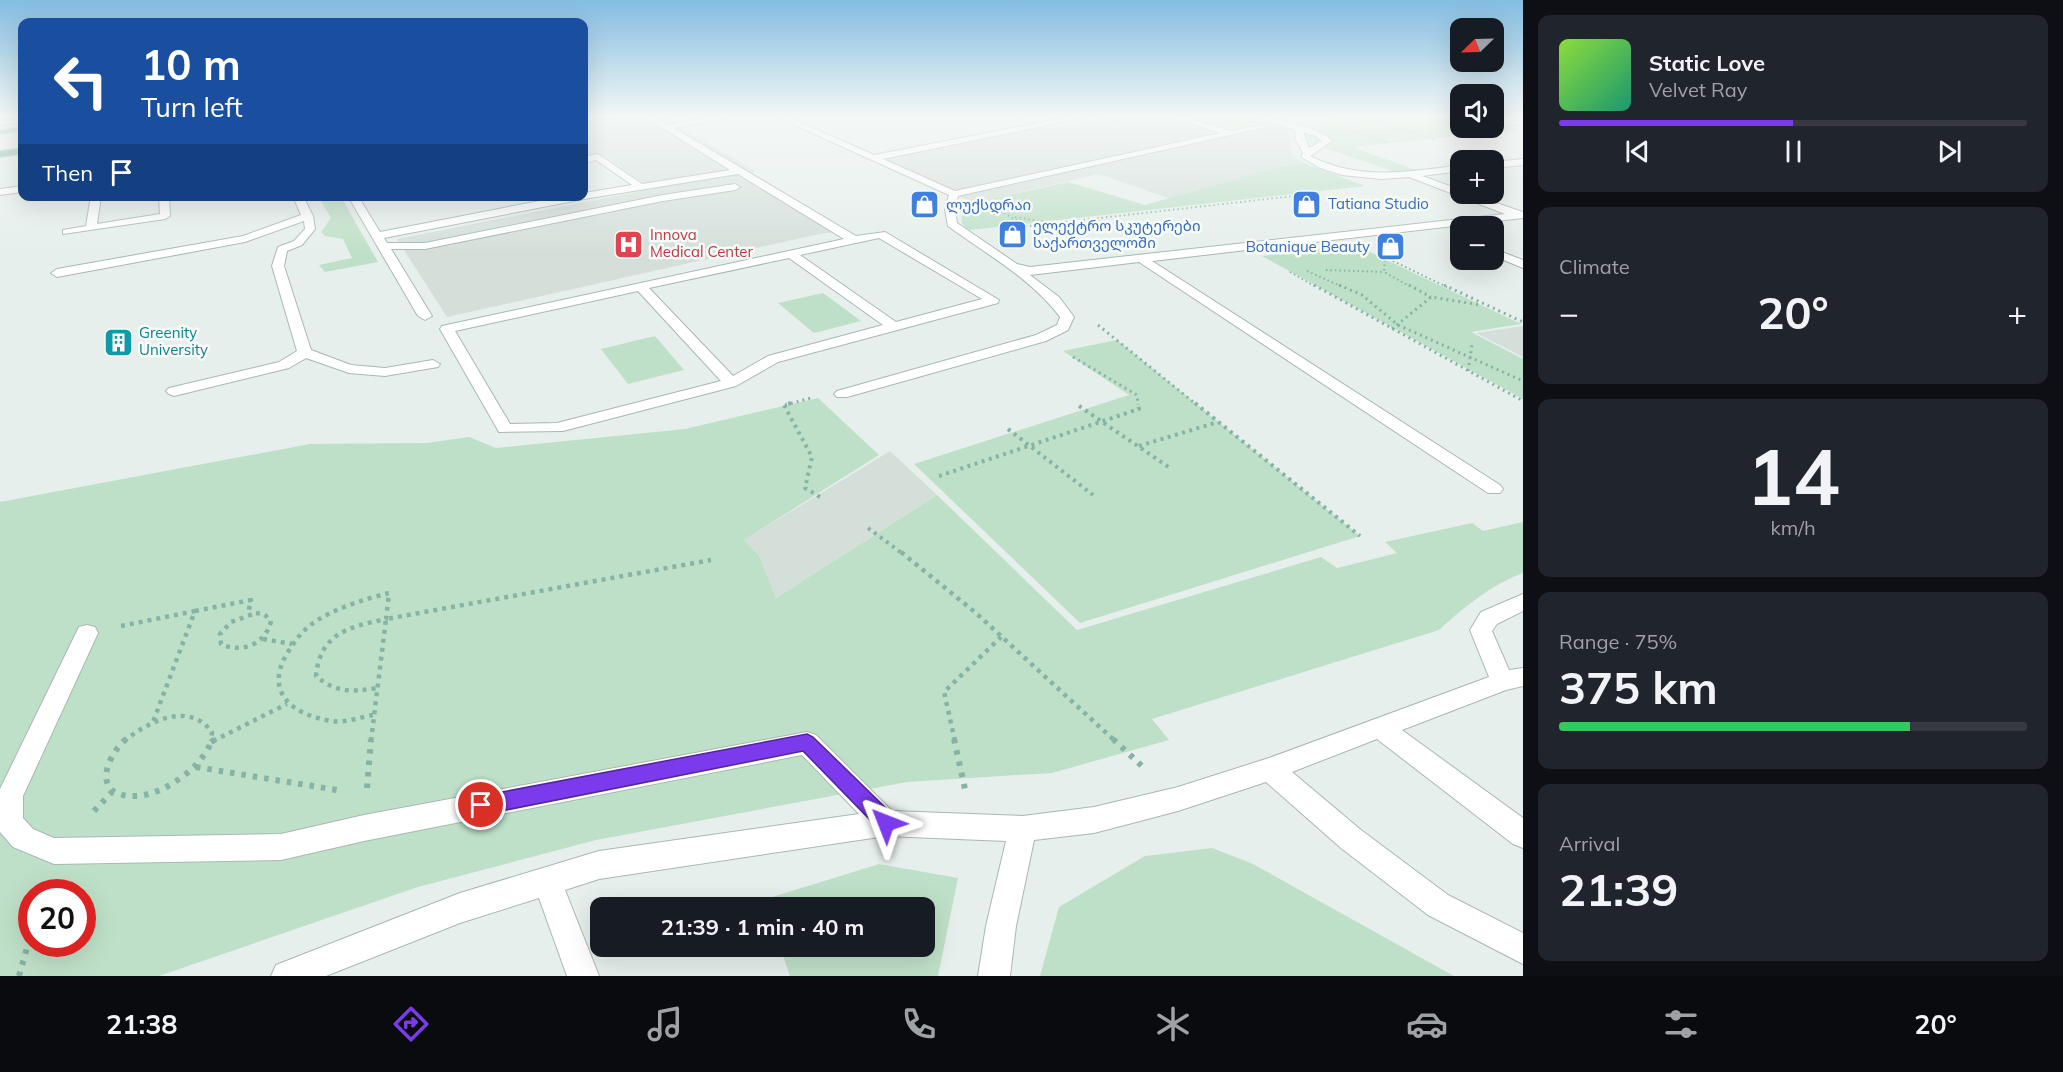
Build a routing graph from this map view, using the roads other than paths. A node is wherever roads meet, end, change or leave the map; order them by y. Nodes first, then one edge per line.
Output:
1 (606, 163) edge
2 (725, 163) edge
3 (883, 163) edge
4 (1096, 163) edge
5 (1316, 163) edge
6 (1450, 169) edge
7 (739, 171) junction
8 (1407, 174) junction
9 (639, 186) junction
10 (735, 187) dead end
11 (18, 190) edge
12 (0, 192) edge
13 (954, 194) junction
14 (588, 195) edge
15 (95, 201) edge
16 (164, 201) edge
17 (300, 201) edge
18 (361, 201) edge
19 (561, 201) edge
20 (308, 216) junction
21 (1522, 216) edge
22 (1434, 226) junction
23 (91, 228) junction
24 (67, 232) dead end
25 (1450, 233) edge
26 (854, 240) junction
27 (381, 241) junction
28 (791, 254) junction
29 (1504, 256) edge
30 (1143, 260) junction
31 (1523, 264) edge
32 (1013, 267) junction
33 (57, 273) dead end
34 (641, 287) junction
35 (425, 316) dead end
36 (894, 327) junction
37 (305, 353) junction
38 (433, 363) dead end
39 (731, 383) junction
40 (174, 391) dead end
41 (842, 394) dead end
42 (1494, 489) dead end
43 (1523, 602) edge
44 (87, 633) road end
45 (1513, 679) edge
46 (1381, 728) junction
47 (1270, 769) junction
48 (886, 823) junction
49 (1023, 829) junction
50 (1523, 835) edge
51 (547, 881) junction
52 (1523, 949) edge
53 (287, 976) edge
54 (584, 976) edge
55 (994, 976) edge

1 - 9 street
2 - 7 street
3 - 13 street
4 - 13 street
5 - 8 street
6 - 8 street
7 - 9 street
7 - 26 street
8 - 21 street
9 - 14 street
10 - 27 street
11 - 12 street
13 - 32 street
15 - 23 street
16 - 23 street
17 - 20 street
18 - 27 street
19 - 27 street
20 - 33 street
20 - 37 street
21 - 22 street
22 - 25 street
22 - 30 street
23 - 24 street
26 - 28 street
26 - 36 street
27 - 35 street
28 - 34 street
28 - 36 street
29 - 31 street
30 - 32 street
30 - 42 street
32 - 41 street
34 - 39 street
34 - 39 street
36 - 39 street
37 - 38 street
37 - 40 street
43 - 45 street
44 - 48 street
45 - 46 street
46 - 47 street
46 - 50 street
47 - 49 street
47 - 52 street
48 - 49 street
48 - 51 street
49 - 55 street
51 - 53 street
51 - 54 street

